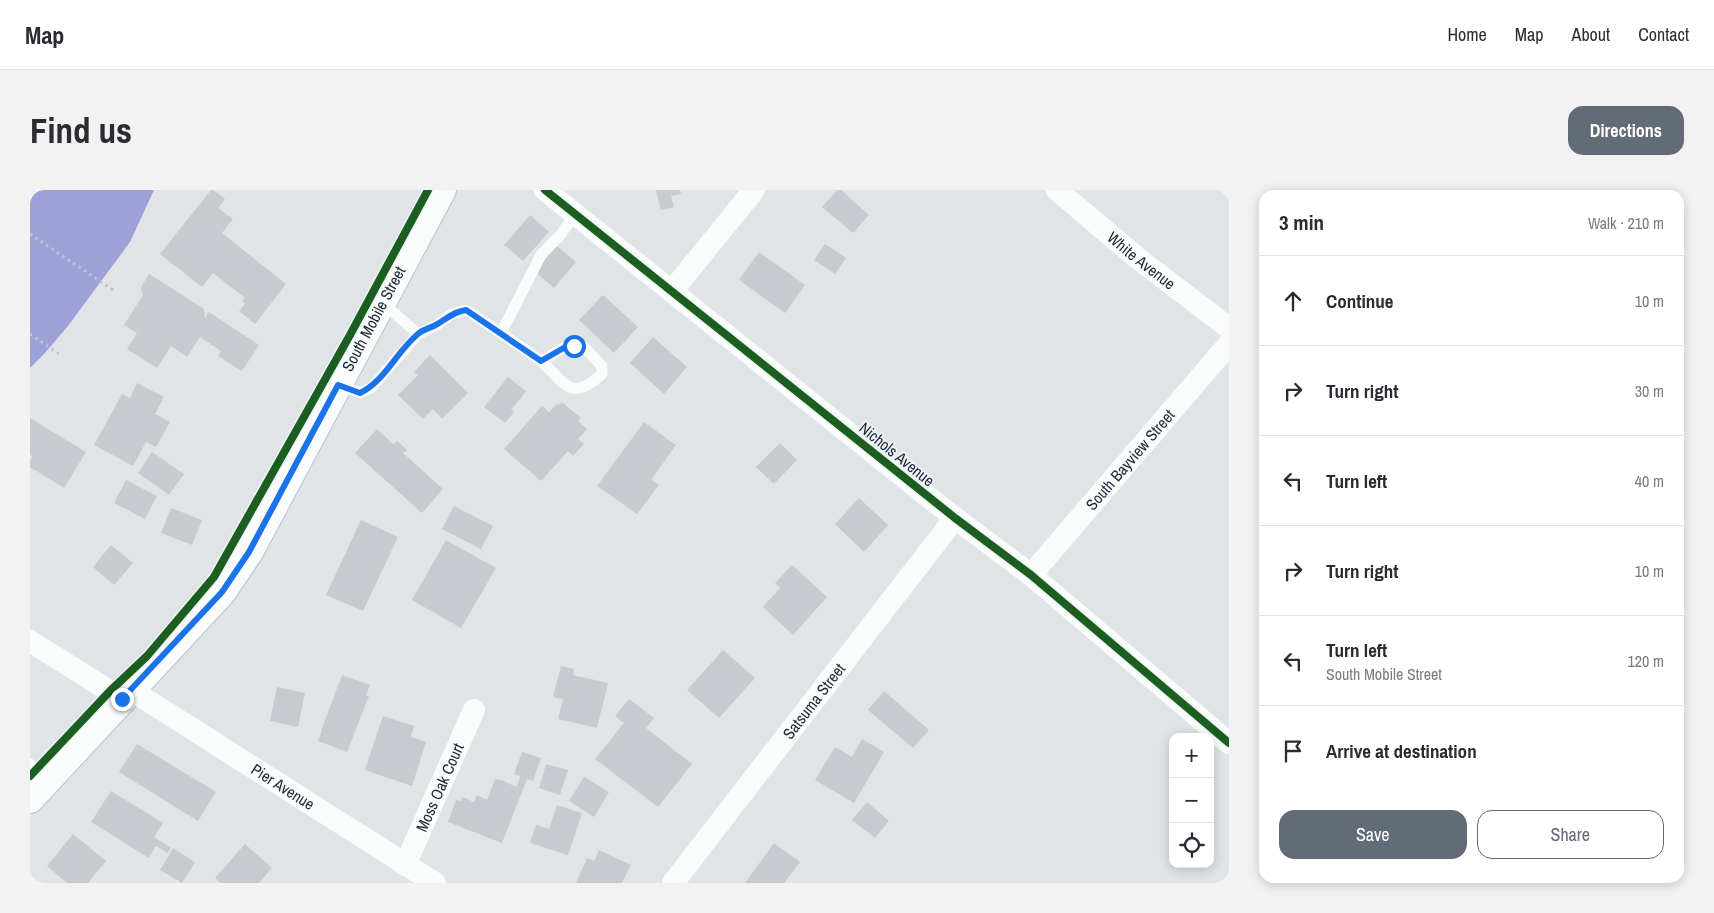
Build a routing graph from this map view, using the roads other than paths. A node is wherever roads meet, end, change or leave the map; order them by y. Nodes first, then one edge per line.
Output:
1 (442, 190) edge
2 (545, 190) edge
3 (754, 190) edge
4 (1057, 190) edge
5 (575, 214) junction
6 (672, 291) junction
7 (382, 302) junction
8 (1229, 328) edge
9 (501, 333) junction
10 (418, 334) junction
11 (1229, 344) edge
12 (541, 361) junction
13 (338, 385) junction
14 (955, 518) junction
15 (1031, 574) junction
16 (31, 643) edge
17 (127, 694) junction
18 (474, 710) dead end
19 (1229, 743) edge
20 (30, 764) edge
21 (33, 795) edge
22 (405, 865) junction
23 (436, 883) edge
24 (673, 883) edge

1 - 7 main road, South Mobile Street
2 - 5 street, Nichols Avenue
3 - 6 street
4 - 8 street, White Avenue
5 - 6 street, Nichols Avenue
5 - 9 lane
6 - 14 street, Nichols Avenue
7 - 10 lane
7 - 13 main road, South Mobile Street
9 - 10 lane
9 - 12 lane
10 - 13 lane
11 - 15 street, South Bayview Street
12 - 12 lane
13 - 17 main road, South Mobile Street
14 - 15 street, Nichols Avenue
14 - 24 street, Satsuma Street
15 - 19 street, Nichols Avenue
16 - 17 street, Pier Avenue
17 - 21 main road, South Mobile Street
17 - 22 street, Pier Avenue
18 - 22 street, Moss Oak Court
20 - 21 lane
22 - 23 street, Pier Avenue

